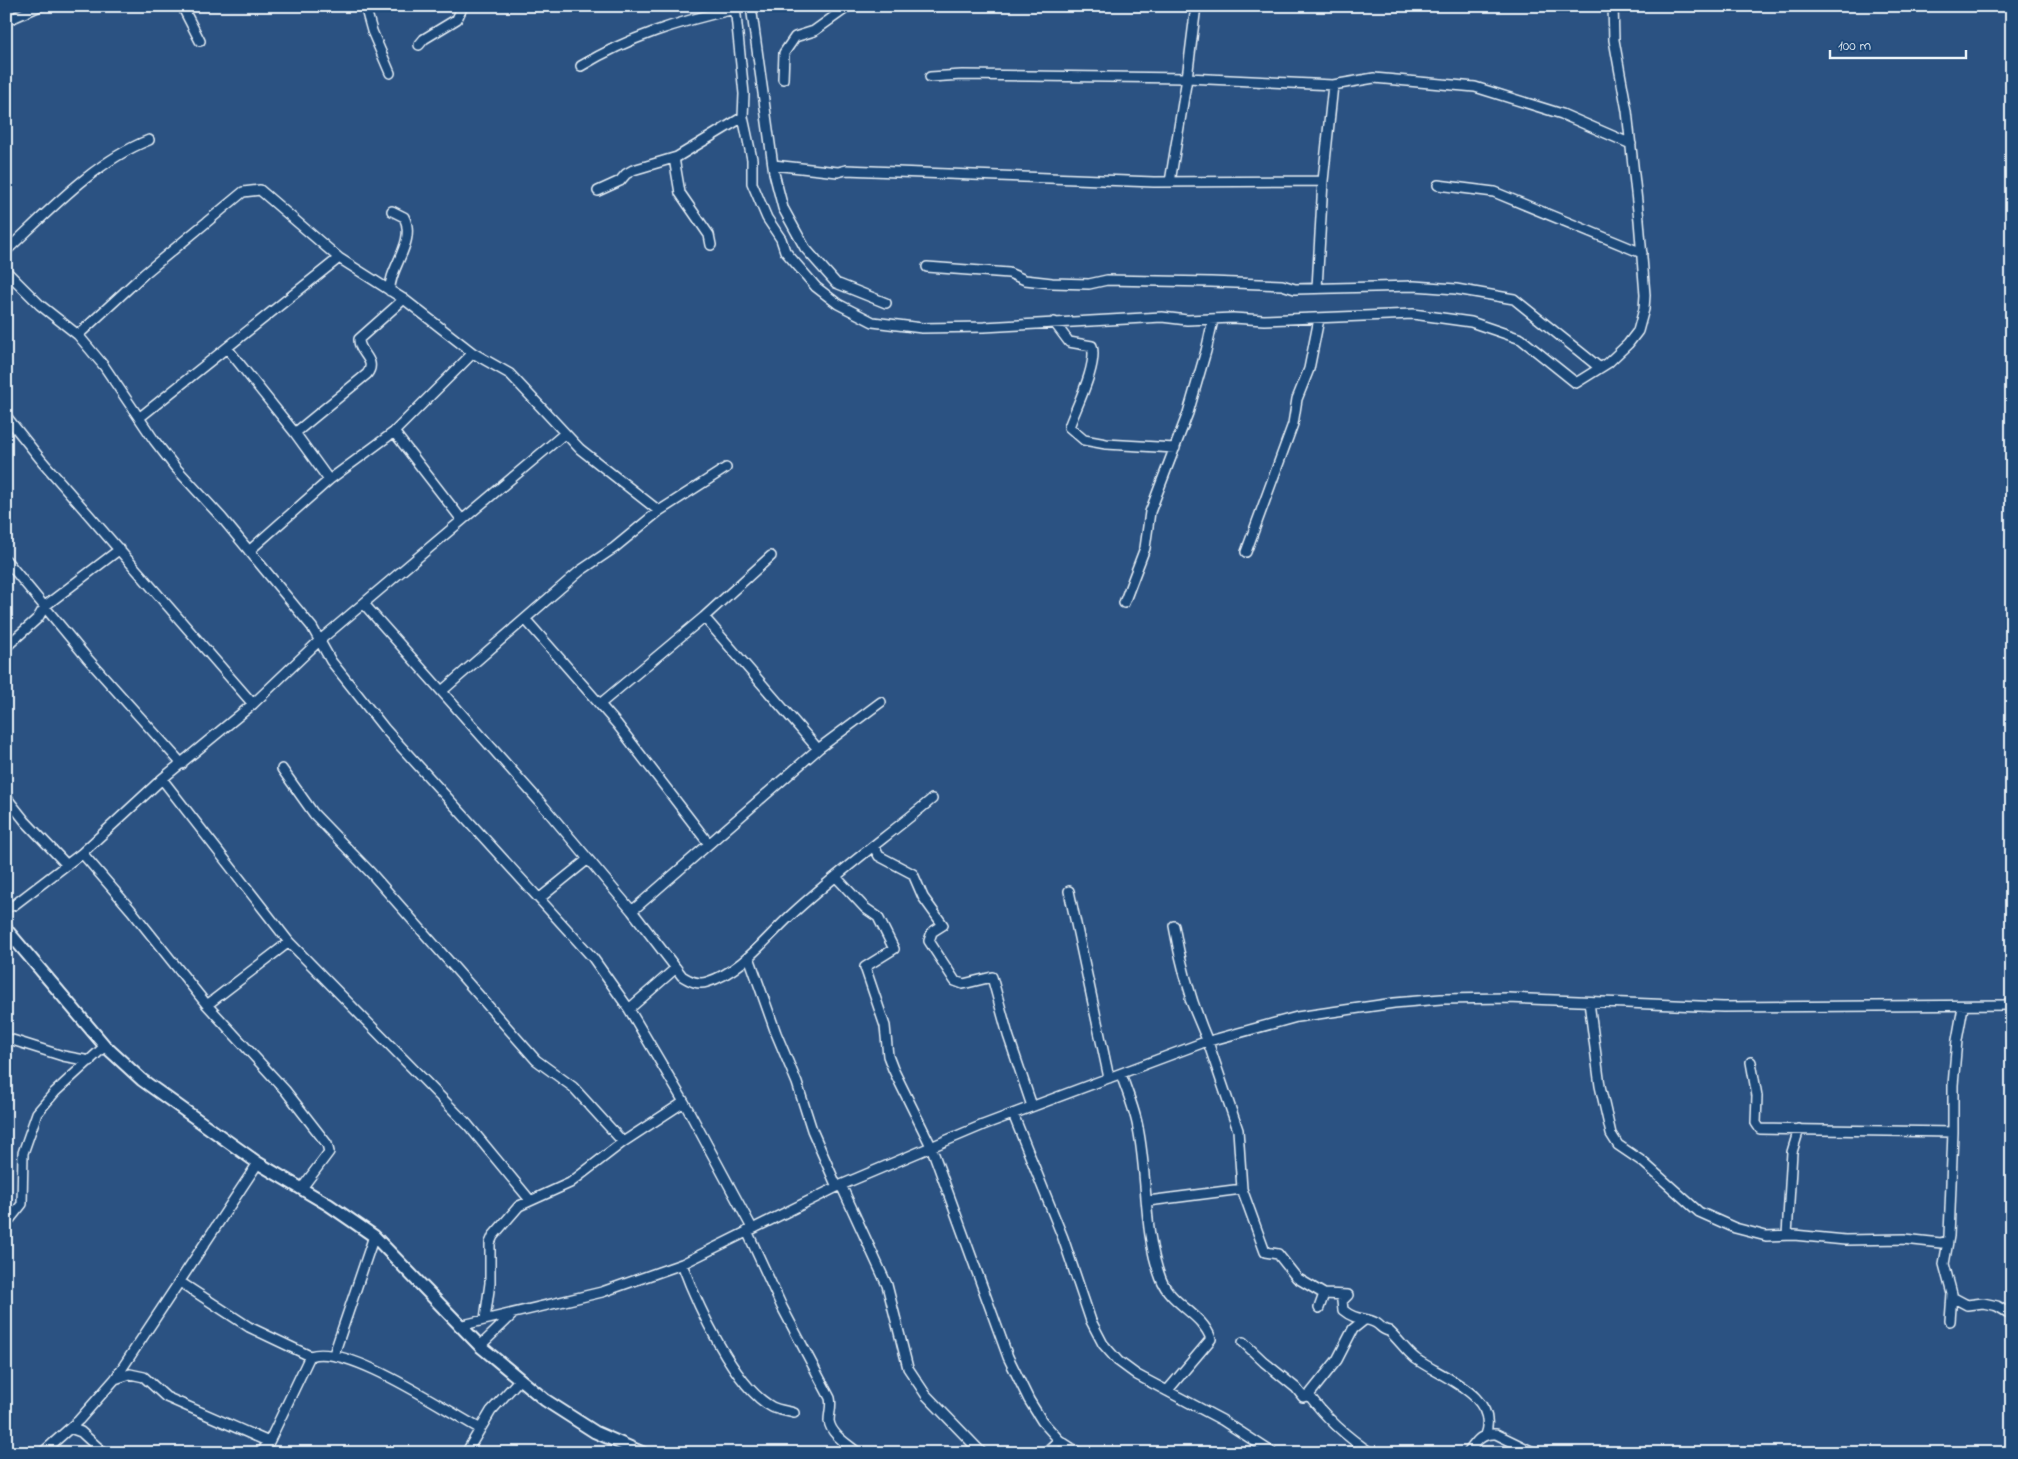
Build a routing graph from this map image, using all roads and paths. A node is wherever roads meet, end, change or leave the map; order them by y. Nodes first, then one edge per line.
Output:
1 (40, 6) edge
2 (182, 6) edge
3 (364, 6) edge
4 (463, 6) edge
5 (751, 6) edge
6 (849, 6) edge
7 (1196, 6) edge
8 (1613, 6) edge
9 (735, 8) edge
10 (6, 22) edge
11 (200, 41) dead end
12 (419, 45) dead end
13 (581, 66) dead end
14 (390, 74) dead end
15 (930, 76) dead end
16 (1187, 78) junction
17 (783, 79) dead end
18 (1333, 85) junction
19 (743, 117) junction
20 (149, 140) dead end
21 (1631, 144) junction
22 (674, 158) junction
23 (773, 165) junction
24 (1324, 181) junction
25 (1170, 182) junction
26 (1438, 185) dead end
27 (598, 191) dead end
28 (392, 211) dead end
29 (711, 245) dead end
30 (6, 251) edge
31 (1642, 253) junction
32 (339, 258) junction
33 (927, 267) dead end
34 (6, 271) edge
35 (1317, 288) junction
36 (390, 291) junction
37 (404, 299) junction
38 (886, 303) dead end
39 (1319, 319) junction
40 (1213, 320) junction
41 (1054, 322) junction
42 (78, 335) junction
43 (227, 348) junction
44 (473, 353) junction
45 (1600, 368) junction
46 (6, 416) edge
47 (139, 418) junction
48 (394, 432) junction
49 (295, 433) junction
50 (564, 434) junction
51 (1175, 448) junction
52 (726, 468) dead end
53 (328, 480) junction
54 (659, 511) junction
55 (462, 520) junction
56 (120, 549) junction
57 (249, 551) junction
58 (1246, 552) dead end
59 (771, 556) dead end
60 (6, 560) edge
61 (1124, 603) dead end
62 (364, 604) junction
63 (45, 606) junction
64 (704, 617) junction
65 (526, 620) junction
66 (319, 640) junction
67 (6, 647) edge
68 (442, 691) junction
69 (881, 702) dead end
70 (253, 704) junction
71 (600, 704) junction
72 (818, 749) junction
73 (182, 764) junction
74 (282, 769) dead end
75 (162, 779) junction
76 (6, 797) edge
77 (932, 799) dead end
78 (709, 844) junction
79 (874, 848) junction
80 (82, 853) junction
81 (587, 860) junction
82 (67, 865) junction
83 (836, 877) junction
84 (1069, 891) dead end
85 (540, 898) junction
86 (6, 908) edge
87 (632, 911) junction
88 (1174, 926) dead end
89 (6, 929) edge
90 (289, 942) junction
91 (748, 957) junction
92 (676, 968) junction
93 (1589, 1002) junction
94 (207, 1005) junction
95 (2012, 1005) edge
96 (1963, 1007) junction
97 (629, 1009) junction
98 (6, 1038) edge
99 (1208, 1042) junction
100 (105, 1046) junction
101 (90, 1061) junction
102 (1751, 1062) dead end
103 (1121, 1074) junction
104 (1109, 1078) junction
105 (684, 1102) junction
106 (1032, 1106) junction
107 (1013, 1114) junction
108 (1799, 1129) junction
109 (1953, 1132) junction
110 (623, 1142) junction
111 (931, 1146) junction
112 (258, 1163) junction
113 (839, 1186) junction
114 (302, 1188) junction
115 (1242, 1189) junction
116 (530, 1200) junction
117 (1148, 1201) junction
118 (6, 1224) edge
119 (749, 1230) junction
120 (374, 1236) junction
121 (1787, 1236) junction
122 (1946, 1241) junction
123 (682, 1264) junction
124 (180, 1282) junction
125 (1324, 1294) junction
126 (1952, 1297) junction
127 (1318, 1308) dead end
128 (512, 1315) junction
129 (2012, 1315) edge
130 (485, 1319) junction
131 (1364, 1321) junction
132 (1950, 1321) dead end
133 (459, 1326) junction
134 (1243, 1342) dead end
135 (480, 1346) junction
136 (334, 1354) junction
137 (310, 1356) junction
138 (115, 1379) junction
139 (520, 1379) junction
140 (1167, 1392) junction
141 (1309, 1395) junction
142 (794, 1413) dead end
143 (70, 1428) junction
144 (480, 1428) junction
145 (1485, 1435) junction
146 (1060, 1440) junction
147 (269, 1442) junction
148 (42, 1453) edge
149 (104, 1453) edge
150 (261, 1453) edge
151 (466, 1453) edge
152 (643, 1453) edge
153 (858, 1453) edge
154 (982, 1453) edge
155 (1045, 1453) edge
156 (1079, 1453) edge
157 (1272, 1453) edge
158 (1371, 1453) edge
159 (1468, 1453) edge
160 (1535, 1453) edge

1 - 10 street
2 - 11 street
3 - 14 street
4 - 12 street
5 - 23 street
6 - 17 street
7 - 16 street
8 - 21 street
9 - 13 street
9 - 19 street
15 - 16 street
16 - 18 street
16 - 25 street
18 - 21 street
18 - 24 street
19 - 22 street
19 - 41 street
20 - 30 street
21 - 31 street
22 - 27 street
22 - 29 street
23 - 25 street
23 - 38 street
24 - 25 street
24 - 35 street
26 - 31 street
28 - 36 street
31 - 45 street
32 - 36 street
32 - 42 street
32 - 43 street
33 - 35 street
34 - 42 street
35 - 45 street
36 - 37 street
37 - 44 street
37 - 49 street
39 - 40 street
39 - 45 street
39 - 58 street
40 - 41 street
40 - 51 street
41 - 51 street
42 - 47 street
43 - 47 street
43 - 49 street
44 - 48 street
44 - 50 street
46 - 56 street
47 - 57 street
48 - 53 street
48 - 55 street
49 - 53 street
50 - 54 street
50 - 55 street
51 - 61 street
52 - 54 street
53 - 57 street
54 - 65 street
55 - 62 street
56 - 63 street
56 - 70 street
57 - 66 street
59 - 64 street
60 - 63 street
62 - 66 street
62 - 68 street
63 - 67 street
63 - 73 street
64 - 71 street
64 - 72 street
65 - 68 street
65 - 71 street
66 - 70 street
66 - 85 street
68 - 81 street
69 - 72 street
70 - 73 street
71 - 78 street
72 - 78 street
73 - 75 street
74 - 110 street
75 - 80 street
75 - 90 street
76 - 82 street
77 - 79 street
78 - 87 street
79 - 83 street
79 - 106 street
80 - 82 street
80 - 94 street
81 - 85 street
81 - 87 street
82 - 86 street
83 - 91 street
83 - 111 street
84 - 104 street
85 - 97 street
87 - 92 street
88 - 99 street
89 - 100 street
90 - 94 street
90 - 116 street
91 - 92 street
91 - 113 street
92 - 97 street
93 - 96 street
93 - 99 street
93 - 121 street
94 - 114 street
95 - 96 street
96 - 109 street
97 - 105 street
98 - 101 street
99 - 103 street
99 - 115 street
100 - 101 street
100 - 112 street
101 - 118 street
102 - 108 street
103 - 104 street
103 - 117 street
104 - 106 street
105 - 110 street
105 - 119 street
106 - 107 street
107 - 111 street
107 - 140 street
108 - 109 street
108 - 121 street
109 - 122 street
110 - 116 street
111 - 113 street
111 - 146 street
112 - 114 street
112 - 124 street
113 - 119 street
113 - 154 street
114 - 120 street
115 - 117 street
115 - 125 street
116 - 130 street
117 - 140 street
119 - 123 street
119 - 153 street
120 - 133 street
120 - 136 street
121 - 122 street
122 - 126 street
123 - 128 street
123 - 142 street
124 - 137 street
124 - 138 street
125 - 127 street
125 - 131 street
126 - 129 street
126 - 132 street
128 - 130 street
128 - 135 street
130 - 133 street
131 - 141 street
131 - 145 street
133 - 135 street
134 - 141 street
135 - 139 street
136 - 137 street
136 - 144 street
137 - 147 street
138 - 143 street
138 - 147 street
139 - 144 street
139 - 152 street
140 - 157 street
141 - 158 street
143 - 148 street
143 - 149 street
144 - 151 street
145 - 159 street
145 - 160 street
146 - 155 street
146 - 156 street
147 - 150 street

